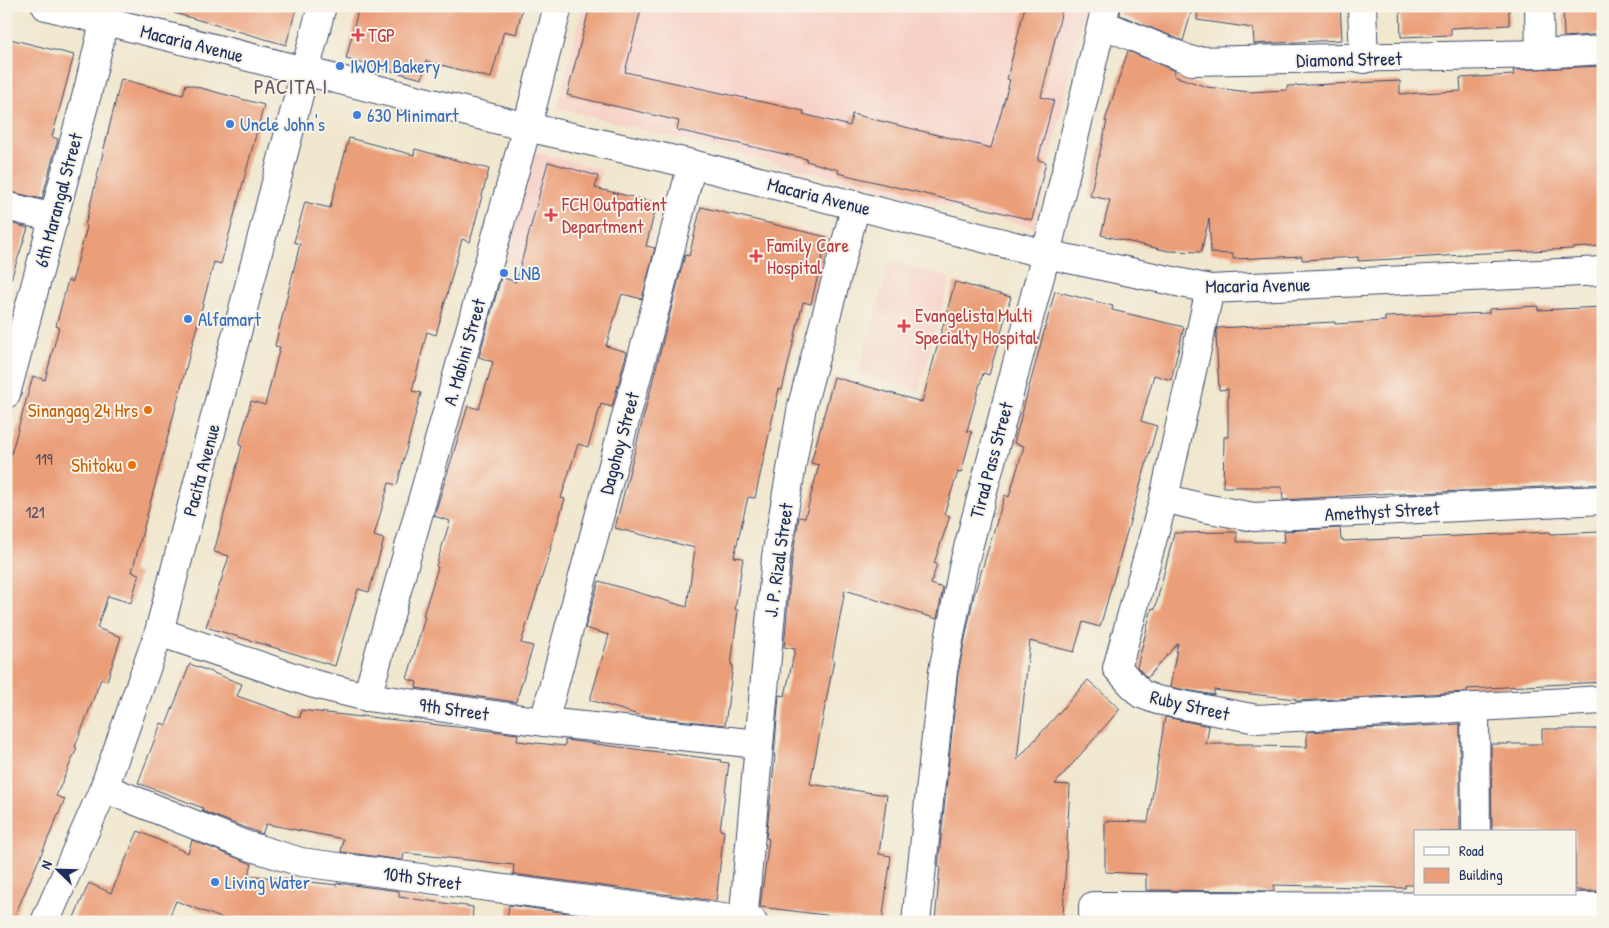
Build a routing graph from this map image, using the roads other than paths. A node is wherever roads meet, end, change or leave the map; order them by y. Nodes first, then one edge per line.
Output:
1 (46, 6) edge
2 (322, 6) edge
3 (558, 6) edge
4 (1362, 6) edge
5 (1539, 6) edge
6 (106, 14) edge
7 (1104, 15) edge
8 (1603, 50) edge
9 (1540, 54) junction
10 (1364, 59) junction
11 (306, 72) junction
12 (527, 127) junction
13 (692, 164) junction
14 (856, 205) junction
15 (6, 206) edge
16 (54, 218) junction
17 (1046, 254) junction
18 (1603, 271) edge
19 (1210, 290) junction
20 (6, 394) edge
21 (1164, 498) junction
22 (1603, 500) edge
23 (159, 632) junction
24 (367, 697) junction
25 (1603, 700) edge
26 (1475, 707) junction
27 (544, 722) junction
28 (759, 744) junction
29 (104, 788) junction
30 (1476, 830) edge
31 (1476, 900) edge
32 (1603, 907) edge
33 (1093, 914) edge
34 (746, 921) edge
35 (45, 922) edge
36 (916, 922) edge

1 - 6 street, Macaria Avenue
2 - 11 street, Pacita Avenue
3 - 12 street, A. Mabini Street
4 - 10 street
5 - 9 street
6 - 11 street, Macaria Avenue
6 - 16 street, 6th Marangal Street
7 - 10 street, Diamond Street
7 - 17 street, Tirad Pass Street
8 - 9 street, Diamond Street
9 - 10 street, Diamond Street
11 - 12 street, Macaria Avenue
11 - 23 street, Pacita Avenue
12 - 13 street, Macaria Avenue
12 - 24 street, A. Mabini Street
13 - 14 street, Macaria Avenue
13 - 27 street, Dagohoy Street
14 - 17 street, Macaria Avenue
14 - 28 street, J. P. Rizal Street
15 - 16 street
16 - 20 street, 6th Marangal Street
17 - 19 street, Macaria Avenue
17 - 36 street, Tirad Pass Street
18 - 19 street, Macaria Avenue
19 - 21 street, Ruby Street
21 - 22 street, Amethyst Street
21 - 26 street, Ruby Street
23 - 24 street, 9th Street
23 - 29 street, Pacita Avenue
24 - 27 street, 9th Street
25 - 26 street, Ruby Street
26 - 30 street
27 - 28 street, 9th Street
28 - 34 street, J. P. Rizal Street
29 - 34 street, 10th Street
29 - 35 street, Pacita Avenue
31 - 32 street
31 - 33 street

